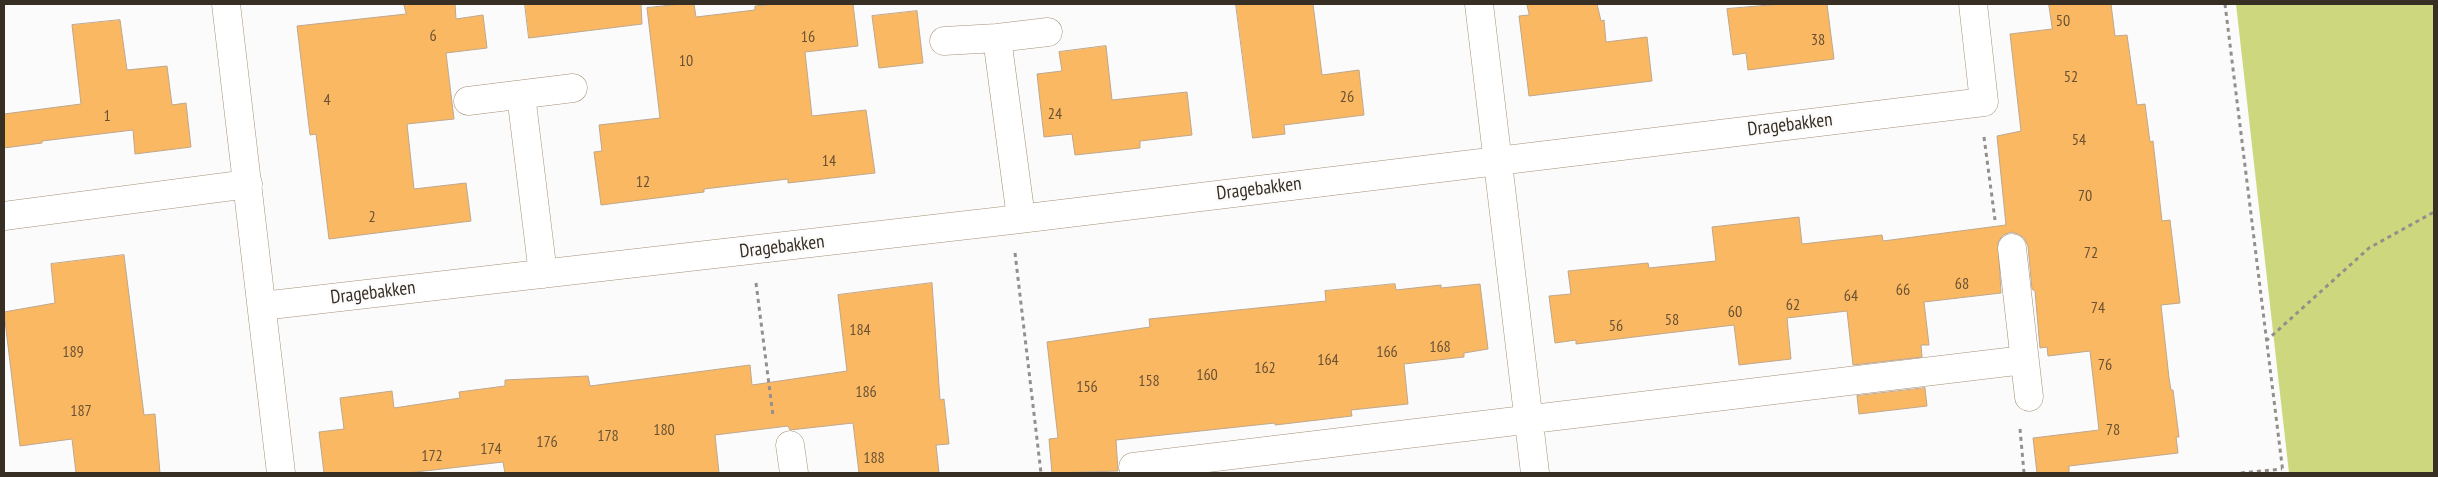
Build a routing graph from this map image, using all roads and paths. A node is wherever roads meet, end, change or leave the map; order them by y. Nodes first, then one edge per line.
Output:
1 (226, 4) edge
2 (1479, 4) edge
3 (1972, 4) edge
4 (2225, 4) edge
5 (1048, 32) dead end
6 (998, 38) junction
7 (944, 41) dead end
8 (573, 88) dead end
9 (521, 95) junction
10 (468, 102) dead end
11 (1984, 102) junction
12 (1497, 160) junction
13 (248, 184) junction
14 (2434, 212) edge
15 (4, 216) edge
16 (1016, 219) junction
17 (2012, 248) joint
18 (752, 251) junction
19 (543, 274) junction
20 (262, 306) junction
21 (2266, 341) junction
22 (2024, 360) junction
23 (2029, 397) joint
24 (1528, 419) junction
25 (790, 445) joint
26 (1133, 466) dead end
27 (2283, 471) edge
28 (281, 473) edge
29 (794, 473) edge
30 (1041, 473) edge
31 (1535, 473) edge
32 (2024, 473) edge
33 (2241, 473) edge

1 - 13 street
2 - 12 street
3 - 11 street
4 - 21 path
5 - 6 street
6 - 7 street
6 - 16 street
8 - 9 street
9 - 10 street
9 - 19 street
11 - 12 street, Dragebakken
11 - 17 path
12 - 16 street, Dragebakken
12 - 24 street
13 - 15 street
13 - 20 street
14 - 21 path
16 - 18 street, Dragebakken
16 - 30 path
17 - 22 street
18 - 19 street, Dragebakken
18 - 25 path
19 - 20 street, Dragebakken
20 - 28 street
21 - 27 path
22 - 23 street
22 - 24 street
23 - 32 path
24 - 26 street
24 - 31 street
25 - 29 street
27 - 33 path

